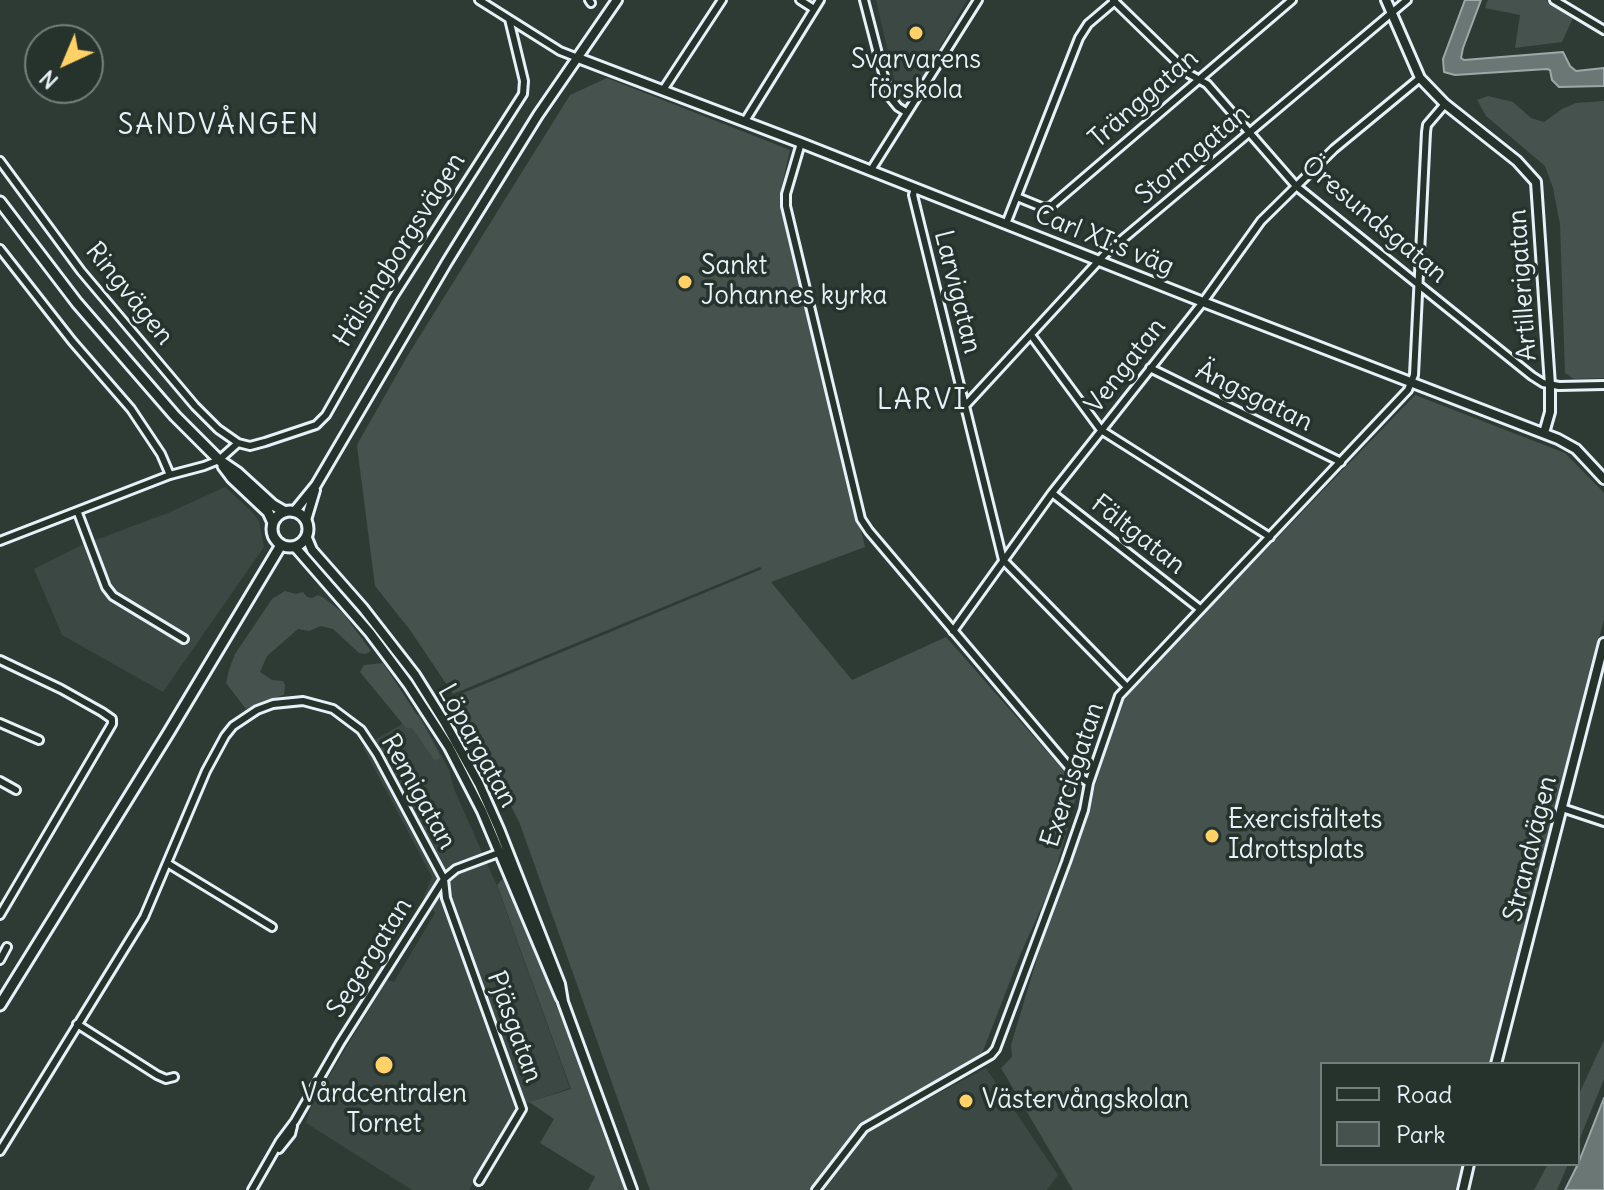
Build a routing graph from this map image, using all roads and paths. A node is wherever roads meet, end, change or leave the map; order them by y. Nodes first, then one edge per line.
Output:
1 (479, 0) edge
2 (617, 0) edge
3 (722, 0) edge
4 (800, 0) edge
5 (820, 0) edge
6 (864, 0) edge
7 (978, 0) edge
8 (1114, 0) edge
9 (1292, 0) edge
10 (1386, 0) edge
11 (1407, 0) edge
12 (1554, 0) edge
13 (814, 9) junction
14 (1391, 13) junction
15 (509, 19) junction
16 (1604, 30) edge
17 (578, 58) junction
18 (1198, 78) junction
19 (1420, 78) junction
20 (663, 90) junction
21 (1445, 104) junction
22 (906, 112) junction
23 (745, 121) junction
24 (1250, 132) junction
25 (801, 143) junction
26 (0, 161) edge
27 (871, 170) junction
28 (1296, 186) junction
29 (915, 188) junction
30 (1017, 197) junction
31 (0, 202) edge
32 (1006, 224) junction
33 (0, 249) edge
34 (1099, 261) junction
35 (1417, 281) junction
36 (1203, 302) junction
37 (1031, 335) junction
38 (1150, 368) junction
39 (1411, 383) junction
40 (1550, 385) junction
41 (1604, 385) edge
42 (964, 407) junction
43 (1101, 430) junction
44 (1544, 433) junction
45 (238, 443) junction
46 (219, 460) junction
47 (1341, 462) junction
48 (170, 475) junction
49 (1604, 479) edge
50 (316, 485) junction
51 (1052, 493) junction
52 (290, 512) junction
53 (78, 513) junction
54 (306, 520) junction
55 (273, 523) junction
56 (1270, 537) junction
57 (307, 538) junction
58 (0, 541) edge
59 (281, 545) junction
60 (295, 547) junction
61 (1003, 560) junction
62 (1200, 609) junction
63 (953, 631) junction
64 (184, 639) dead end
65 (1604, 643) edge
66 (0, 660) edge
67 (1126, 686) junction
68 (0, 723) edge
69 (39, 740) dead end
70 (0, 781) edge
71 (1089, 783) junction
72 (16, 790) dead end
73 (1562, 808) junction
74 (1604, 822) edge
75 (504, 851) junction
76 (167, 863) junction
77 (444, 879) junction
78 (0, 915) edge
79 (272, 927) dead end
80 (7, 947) dead end
81 (0, 960) edge
82 (0, 1005) edge
83 (77, 1024) junction
84 (1497, 1062) edge
85 (174, 1077) dead end
86 (0, 1151) edge
87 (1469, 1166) edge
88 (479, 1181) dead end
89 (252, 1190) edge
90 (632, 1190) edge
91 (816, 1190) edge
92 (1463, 1190) edge

1 - 15 street
2 - 17 street, Hälsingborgsvägen
3 - 20 street
4 - 13 street
5 - 13 street
6 - 22 street
7 - 22 street
8 - 18 street, Öresundsgatan
8 - 30 street
9 - 18 street, Tränggatan
10 - 14 street, Artillerigatan
11 - 14 street, Stormgatan
12 - 16 street
13 - 23 street
14 - 19 street, Artillerigatan
14 - 24 street, Stormgatan
15 - 17 street
15 - 45 street, Hälsingborgsvägen
17 - 20 street, Carl XI:s väg
17 - 50 street, Hälsingborgsvägen
18 - 24 street, Öresundsgatan
18 - 30 street, Tränggatan
19 - 21 street, Artillerigatan
19 - 28 street, Vengatan
20 - 23 street, Carl XI:s väg
21 - 35 street
21 - 40 street, Artillerigatan
22 - 27 street
23 - 25 street, Carl XI:s väg
24 - 28 street, Öresundsgatan
24 - 34 street, Stormgatan
25 - 27 street, Carl XI:s väg
25 - 63 street
26 - 45 street, Ringvägen
27 - 29 street, Carl XI:s väg
28 - 35 street, Öresundsgatan
28 - 36 street, Vengatan
29 - 32 street, Carl XI:s väg
29 - 42 street, Larvigatan
30 - 32 street
31 - 46 main road, Ringvägen
32 - 34 street, Carl XI:s väg
33 - 48 street
34 - 36 street, Carl XI:s väg
34 - 37 street, Stormgatan
35 - 39 street
35 - 40 street, Öresundsgatan
36 - 38 street, Vengatan
36 - 39 street, Carl XI:s väg
37 - 42 street, Stormgatan
37 - 43 street
38 - 43 street, Vengatan
38 - 47 street, Ängsgatan
39 - 44 street, Carl XI:s väg
39 - 47 street, Exercisgatan
40 - 41 street
40 - 44 street, Artillerigatan
42 - 61 street, Larvigatan
43 - 51 street, Vengatan
43 - 56 street
44 - 49 street, Carl XI:s väg
45 - 46 street
46 - 48 street
46 - 52 main road, Ringvägen
46 - 55 main road, Ringvägen
47 - 56 street, Exercisgatan
48 - 53 street
50 - 52 street, Hälsingborgsvägen
50 - 54 street, Hälsingborgsvägen
51 - 61 street, Vengatan
51 - 62 street, Fältgatan
52 - 54 main road
52 - 55 main road
53 - 58 street
53 - 64 street
54 - 57 main road
55 - 59 main road
56 - 62 street, Exercisgatan
57 - 60 main road
57 - 75 street, Löpargatan
59 - 60 main road
59 - 82 main road
60 - 75 street, Löpargatan
61 - 63 street, Vengatan
61 - 67 street
62 - 67 street, Exercisgatan
63 - 71 street
65 - 73 street, Strandvägen
66 - 78 street
67 - 71 street, Exercisgatan
68 - 69 street
70 - 72 street
71 - 91 street, Exercisgatan
73 - 74 street
73 - 84 street, Strandvägen
75 - 77 street, Segergatan
75 - 90 street, Löpargatan
76 - 77 street, Remigatan
76 - 79 street
76 - 83 street, Remigatan
77 - 88 street, Pjäsgatan
77 - 89 street, Segergatan
80 - 81 street
83 - 85 street
83 - 86 street, Remigatan
87 - 92 street

